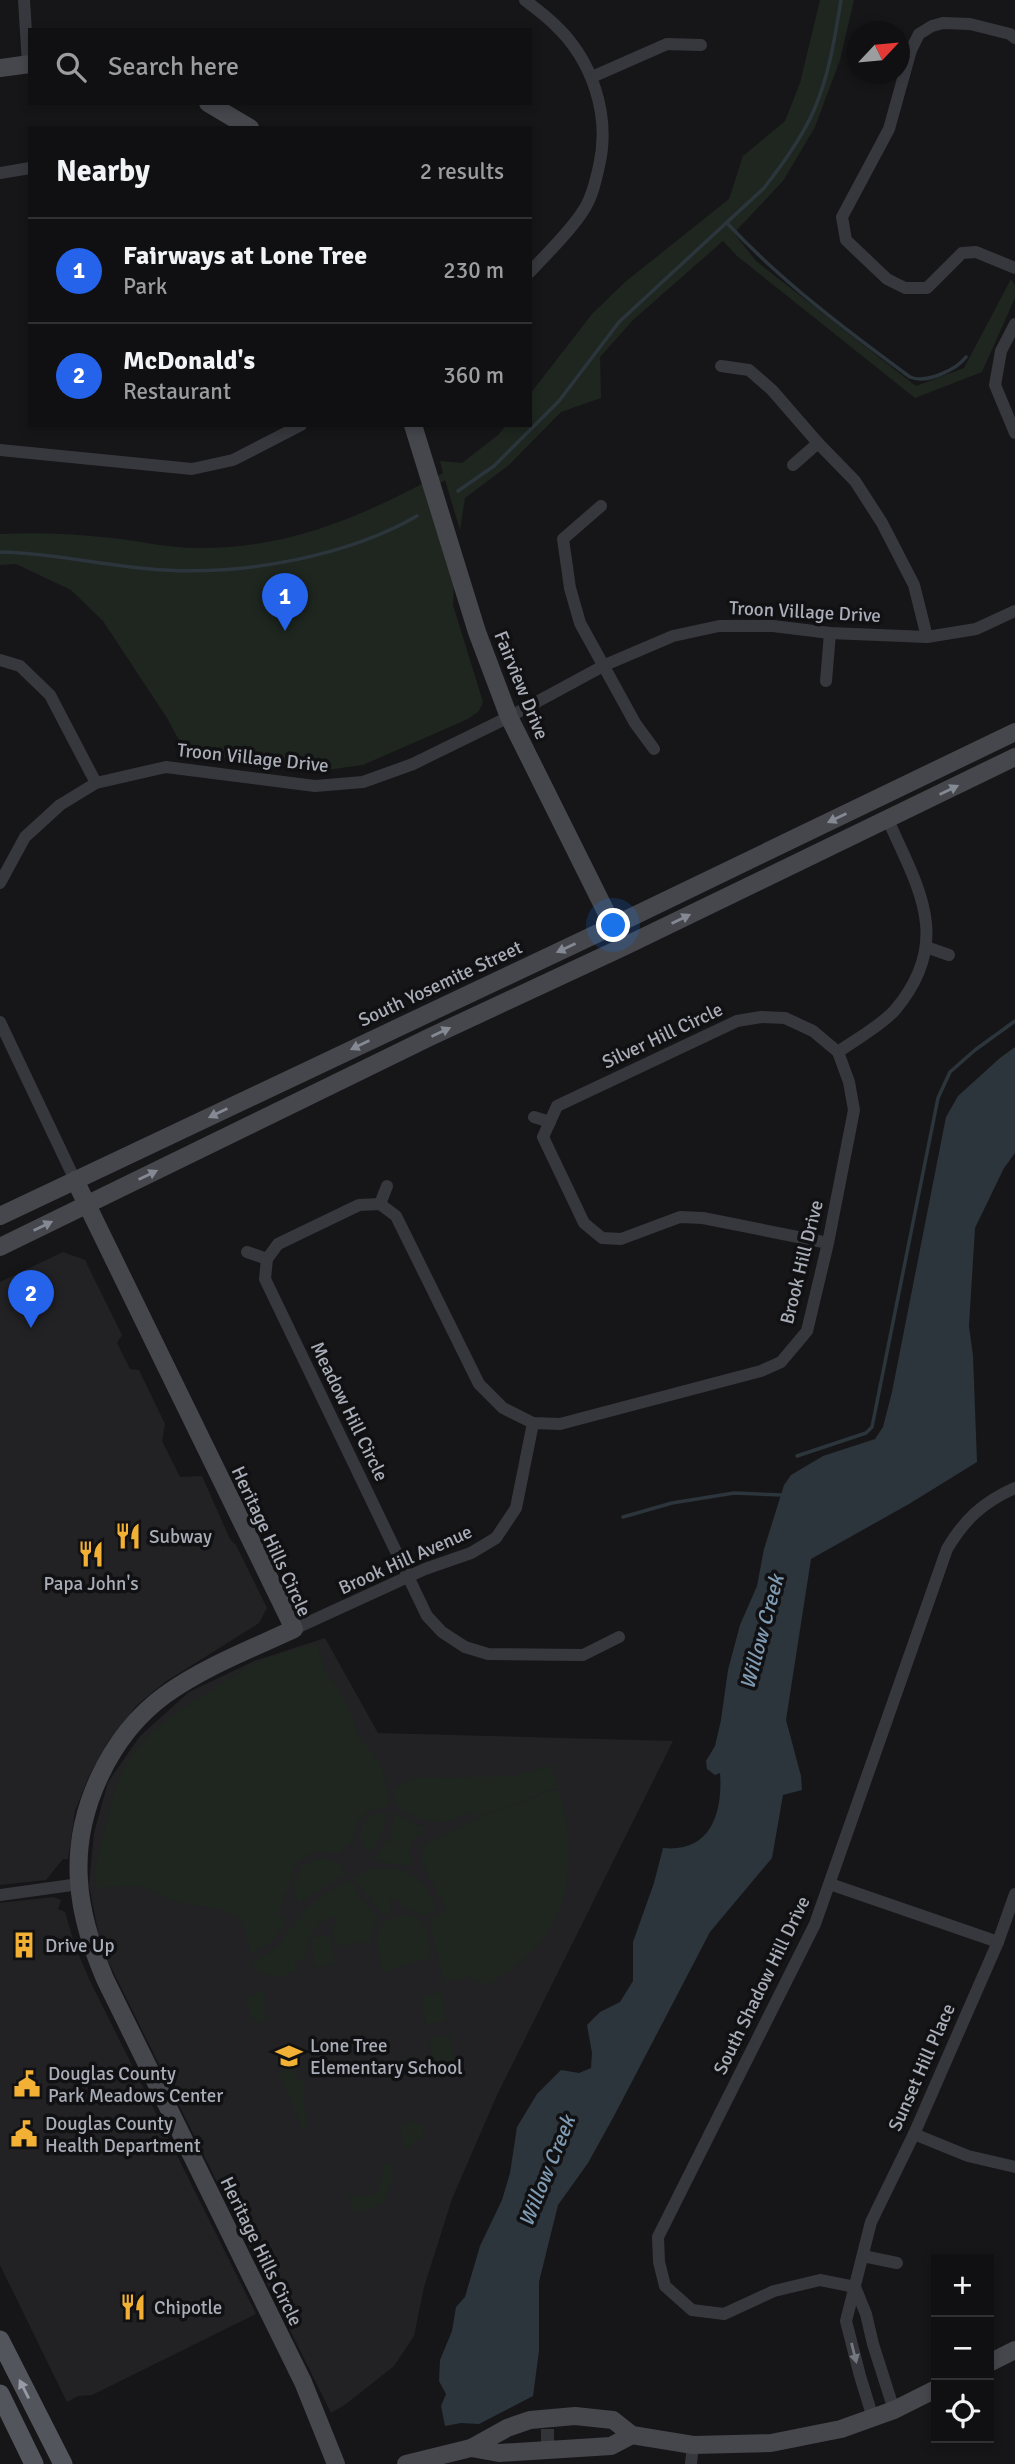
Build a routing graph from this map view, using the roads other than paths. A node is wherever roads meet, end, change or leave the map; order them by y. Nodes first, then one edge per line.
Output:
1 (24, 0) edge
2 (525, 0) edge
3 (1015, 38) edge
4 (701, 45) dead end
5 (28, 51) edge
6 (28, 64) edge
7 (0, 68) edge
8 (592, 78) junction
9 (211, 105) edge
10 (247, 126) edge
11 (28, 168) edge
12 (0, 173) edge
13 (1015, 268) edge
14 (532, 270) edge
15 (1015, 324) edge
16 (721, 366) dead end
17 (298, 427) edge
18 (414, 427) edge
19 (1015, 433) edge
20 (818, 443) junction
21 (0, 450) edge
22 (793, 465) dead end
23 (601, 506) dead end
24 (1015, 611) edge
25 (830, 633) junction
26 (927, 637) junction
27 (0, 660) edge
28 (605, 665) junction
29 (826, 681) dead end
30 (509, 717) junction
31 (1015, 732) edge
32 (654, 749) dead end
33 (1015, 757) edge
34 (96, 783) junction
35 (899, 788) junction
36 (888, 820) junction
37 (0, 883) edge
38 (613, 926) junction
39 (623, 947) junction
40 (926, 947) junction
41 (949, 955) dead end
42 (0, 1022) edge
43 (838, 1052) junction
44 (534, 1117) dead end
45 (550, 1122) junction
46 (75, 1180) junction
47 (387, 1186) dead end
48 (380, 1204) junction
49 (87, 1205) junction
50 (0, 1216) edge
51 (828, 1242) junction
52 (0, 1247) edge
53 (247, 1252) dead end
54 (267, 1259) junction
55 (533, 1423) junction
56 (1015, 1488) edge
57 (408, 1578) junction
58 (294, 1629) junction
59 (619, 1637) dead end
60 (79, 1884) junction
61 (830, 1884) junction
62 (1015, 1894) edge
63 (0, 1895) edge
64 (998, 1942) junction
65 (914, 2134) junction
66 (1015, 2167) edge
67 (863, 2256) junction
68 (897, 2263) dead end
69 (855, 2287) junction
70 (0, 2340) edge
71 (1015, 2350) edge
72 (994, 2360) edge
73 (931, 2392) edge
74 (0, 2394) edge
75 (894, 2410) junction
76 (562, 2417) junction
77 (873, 2418) junction
78 (530, 2420) junction
79 (627, 2438) junction
80 (545, 2441) junction
81 (693, 2445) junction
82 (471, 2448) junction
83 (34, 2464) edge
84 (63, 2464) edge
85 (336, 2464) edge
86 (406, 2464) edge
87 (691, 2464) edge

1 - 5 street
2 - 8 street
3 - 13 street
4 - 8 street
6 - 7 street
8 - 14 street
9 - 10 street
11 - 12 street
15 - 19 street
16 - 20 street
17 - 21 street
18 - 30 street, Fairview Drive
20 - 22 street
20 - 26 street
23 - 28 street
24 - 26 street, Troon Village Drive
25 - 26 street, Troon Village Drive
25 - 28 street, Troon Village Drive
25 - 29 street
27 - 34 street
28 - 30 street, Troon Village Drive
28 - 32 street
30 - 34 street, Troon Village Drive
30 - 38 street, Fairview Drive
31 - 35 street, South Yosemite Street
36 -> 33 street
34 - 37 street, Troon Village Drive
35 - 36 street
35 -> 38 street, South Yosemite Street
39 -> 36 street
36 - 40 street
38 - 39 street, Fairview Drive
38 -> 46 street, South Yosemite Street
49 -> 39 street
40 - 41 street
40 - 43 street
42 - 46 street
43 - 45 street, Silver Hill Circle
43 - 51 street, Brook Hill Drive
44 - 45 street
45 - 51 street
46 - 49 street, Heritage Hills Circle
46 - 50 street, South Yosemite Street
47 - 48 street
48 - 54 street
48 - 55 street
52 -> 49 street
49 - 58 street, Heritage Hills Circle
51 - 55 street, Brook Hill Drive
53 - 54 street
54 - 57 street, Meadow Hill Circle
55 - 57 street, Brook Hill Avenue
56 - 61 street, South Shadow Hill Drive
57 - 58 street, Brook Hill Avenue
57 - 59 street, Meadow Hill Circle
58 - 60 street, Heritage Hills Circle
60 - 63 street
60 - 85 street, Heritage Hills Circle
61 - 64 street
61 - 69 street, South Shadow Hill Drive
62 - 64 street, Sunset Hill Place
64 - 65 street, Sunset Hill Place
65 - 66 street
65 - 67 street, Sunset Hill Place
67 - 68 street
67 - 69 street, Sunset Hill Place
69 - 75 street
69 -> 77 street, Sunset Hill Place
84 -> 70 main road
71 - 72 street
73 - 75 street
74 - 83 main road
75 - 77 street
76 - 78 street
76 - 79 street
76 - 80 street
77 - 81 street
78 - 80 street
78 - 82 street
79 - 80 street
79 - 80 street
79 - 81 street
80 - 82 street
81 - 87 street
82 - 86 street

